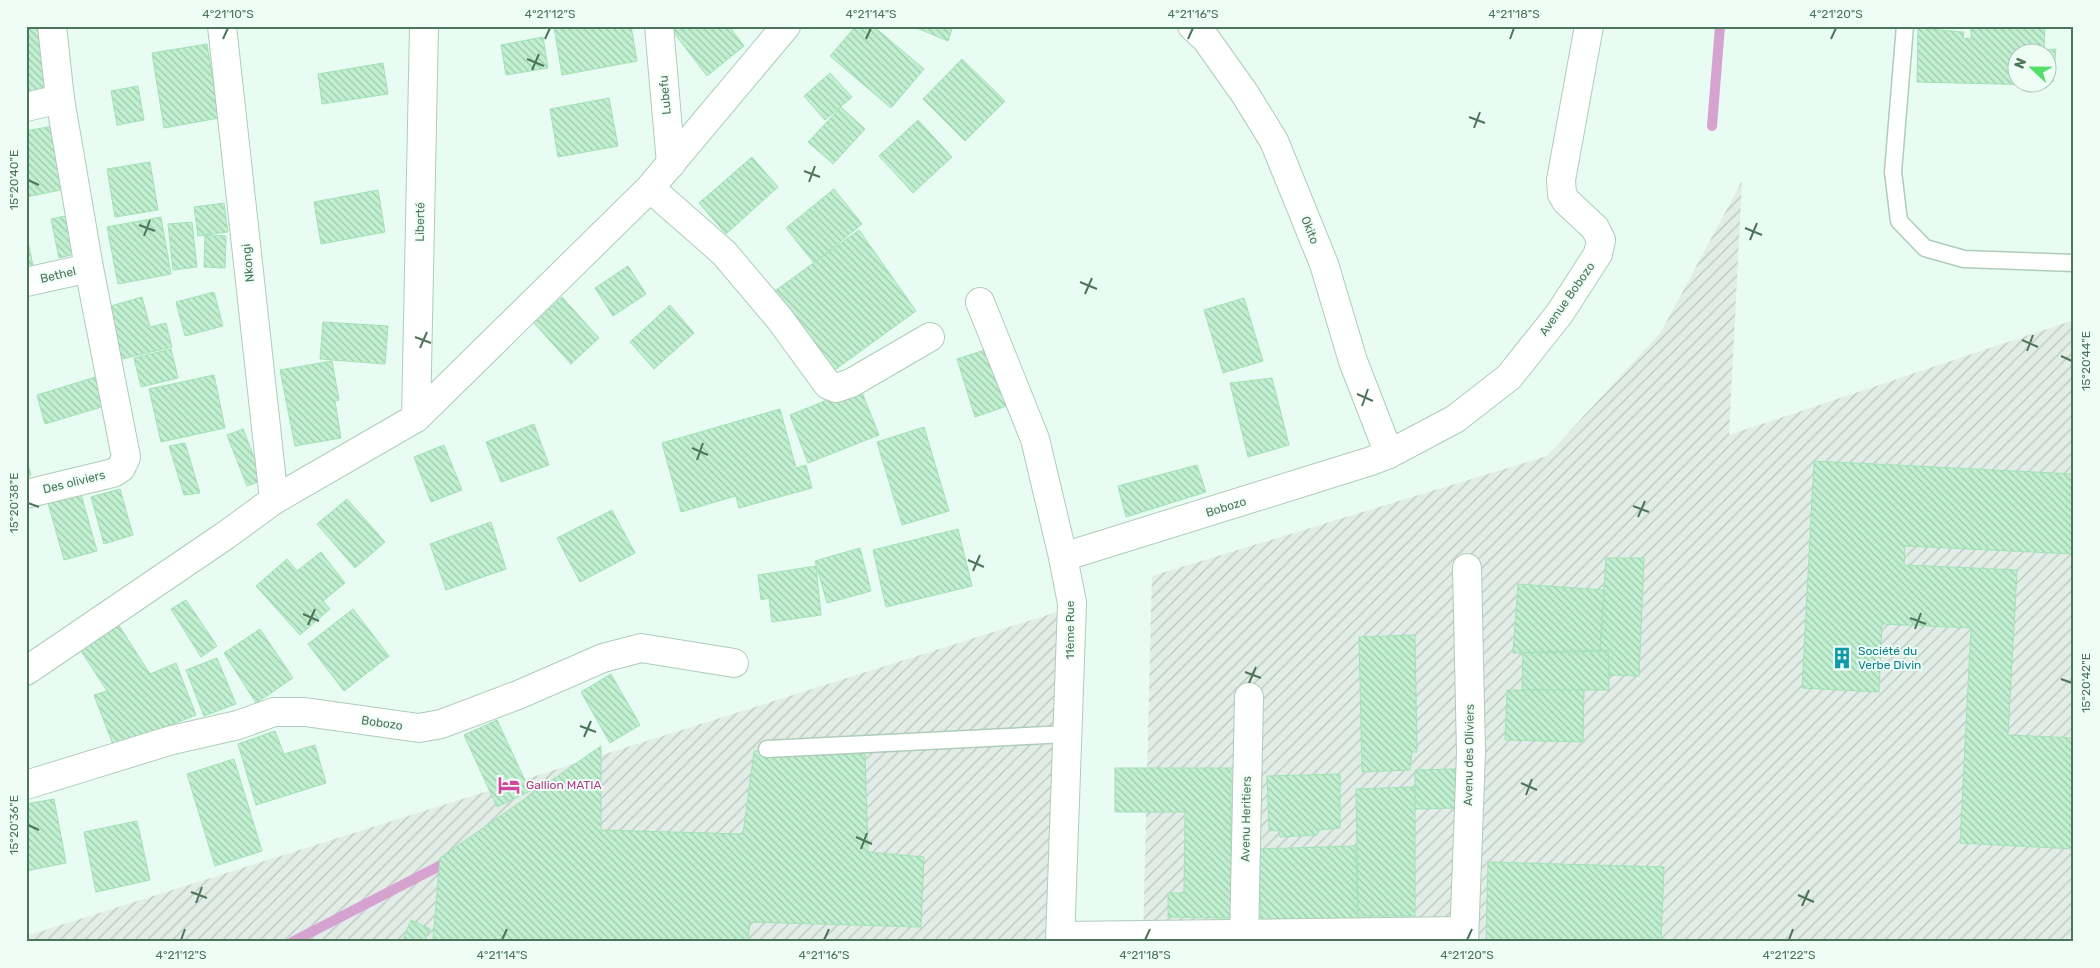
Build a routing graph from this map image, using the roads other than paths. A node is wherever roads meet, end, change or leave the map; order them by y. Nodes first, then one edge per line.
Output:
1 (52, 26) edge
2 (222, 26) edge
3 (424, 26) edge
4 (659, 26) edge
5 (786, 26) edge
6 (1589, 26) edge
7 (1904, 26) edge
8 (1206, 31) edge
9 (60, 99) junction
10 (26, 107) edge
11 (671, 164) junction
12 (650, 188) junction
13 (2074, 263) edge
14 (89, 268) junction
15 (26, 282) edge
16 (980, 302) dead end
17 (930, 337) dead end
18 (416, 418) junction
19 (1389, 454) junction
20 (26, 494) edge
21 (274, 500) junction
22 (1064, 558) junction
23 (1467, 568) dead end
24 (734, 663) dead end
25 (26, 672) edge
26 (1249, 697) dead end
27 (1067, 734) junction
28 (767, 749) dead end
29 (26, 785) edge
30 (1464, 936) edge
31 (1244, 938) edge
32 (1061, 939) edge

1 - 9 street
2 - 21 street, Nkongi
3 - 18 street, Liberté
4 - 11 street, Lubefu
5 - 11 street
6 - 19 street, Avenue Bobozo
7 - 13 lane
8 - 19 street, Okito
9 - 10 street
9 - 14 street
11 - 12 street
12 - 17 street
12 - 18 street
14 - 15 street, Bethel
14 - 20 street, Des oliviers
16 - 22 street, 11ème Rue
18 - 21 street
19 - 22 street, Bobozo
21 - 25 street
22 - 27 street, 11ème Rue
23 - 30 street, Avenu des Oliviers
24 - 29 street, Bobozo
26 - 31 street, Avenu Heritiers
27 - 28 lane
27 - 32 street, 11ème Rue
30 - 31 street
31 - 32 street

